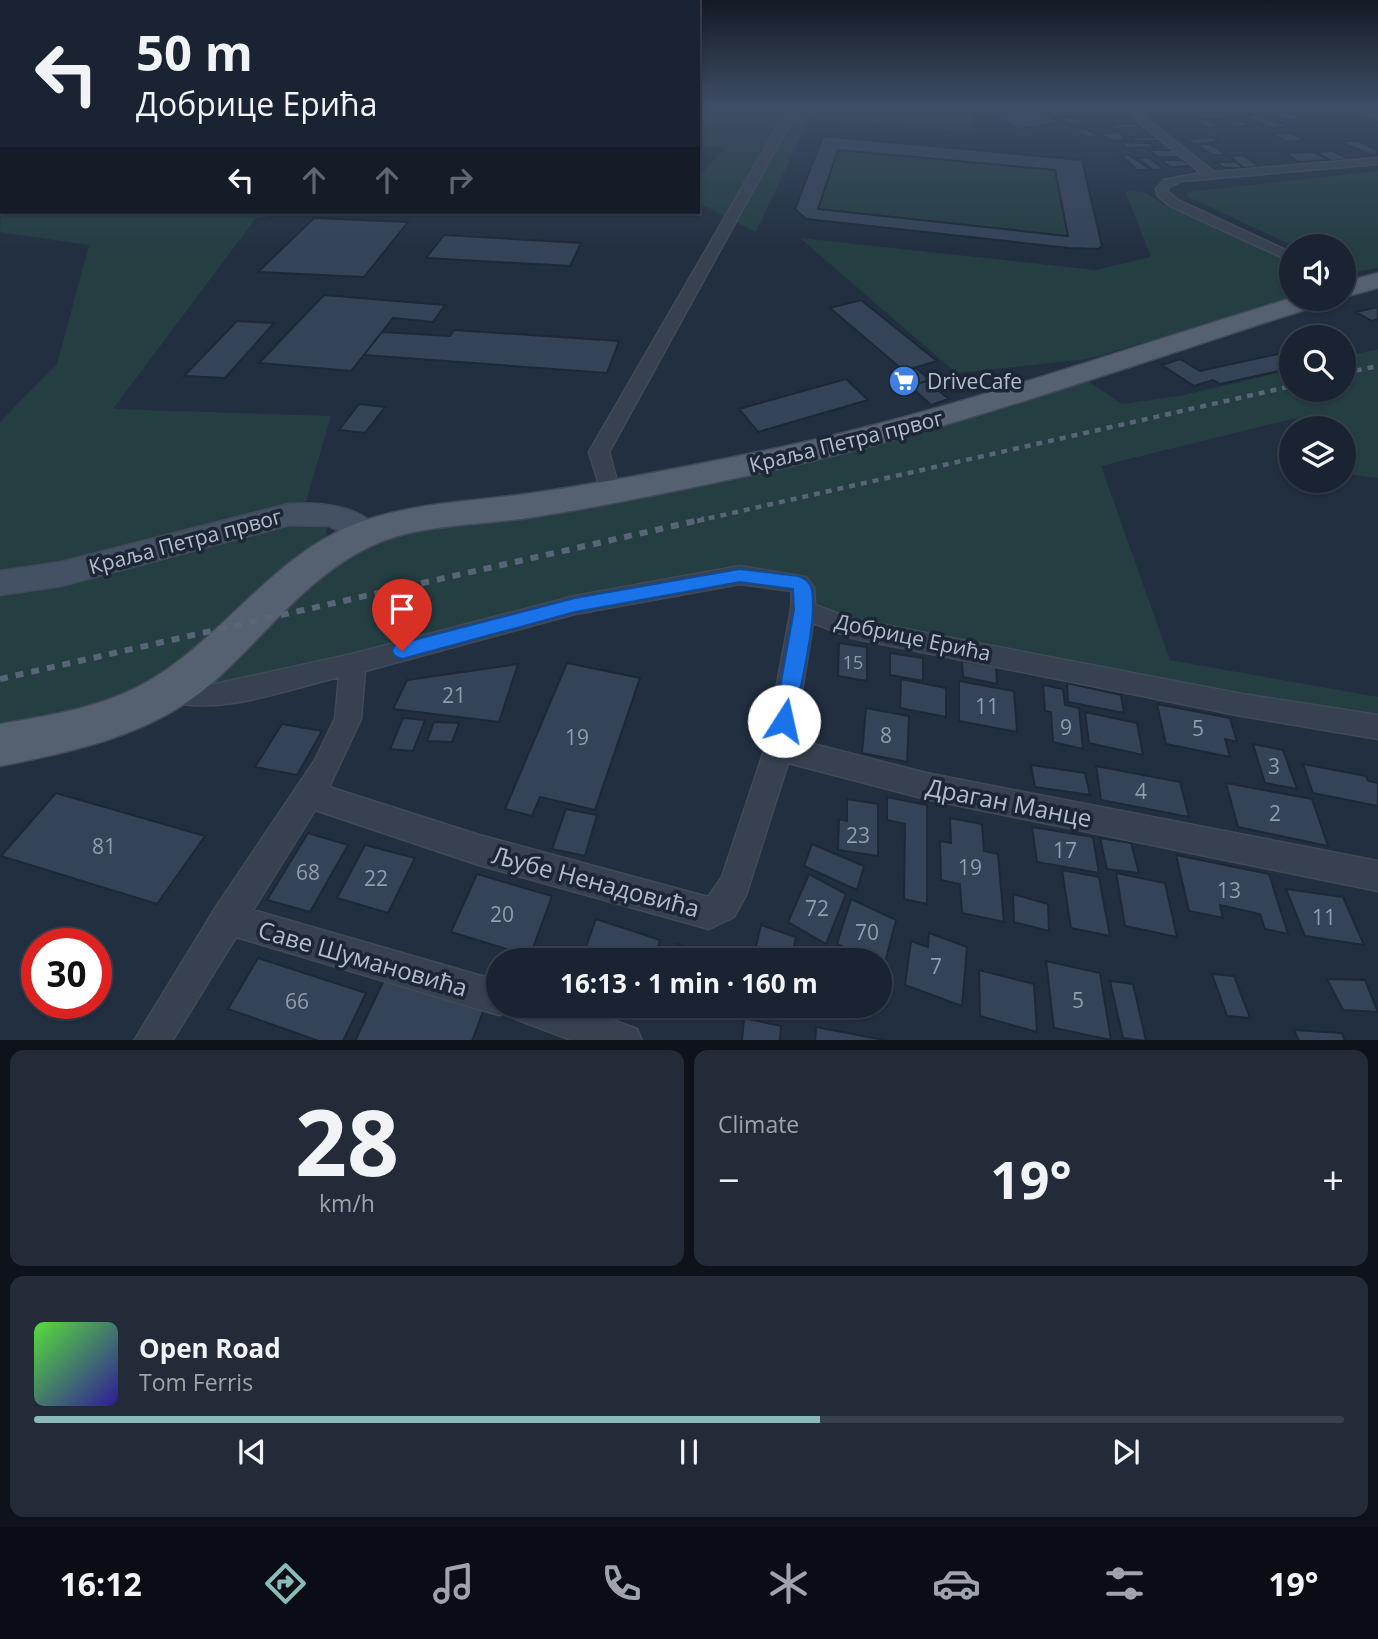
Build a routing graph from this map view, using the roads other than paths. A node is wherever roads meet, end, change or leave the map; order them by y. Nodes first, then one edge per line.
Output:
1 (768, 154) edge
2 (1184, 154) edge
3 (1378, 161) edge
4 (1211, 175) junction
5 (1279, 252) edge
6 (1378, 280) edge
7 (1356, 285) edge
8 (1279, 310) edge
9 (610, 492) junction
10 (366, 534) junction
11 (0, 583) edge
12 (803, 610) junction
13 (352, 664) junction
14 (170, 691) junction
15 (1378, 727) edge
16 (0, 745) edge
17 (779, 748) junction
18 (309, 794) junction
19 (1378, 876) edge
20 (227, 918) junction
21 (486, 994) edge
22 (559, 1018) edge
23 (151, 1040) edge
24 (622, 1040) edge

1 - 9 street
2 - 4 street
3 - 4 street
4 - 5 street
6 - 7 main road
8 - 9 main road, Краља Петра првог
9 - 10 main road, Краља Петра првог
10 - 11 main road, Краља Петра првог
10 - 14 main road, Краља Петра првог
12 - 13 street
12 - 15 street, Добрице Ерића
12 - 17 street
13 - 14 street
13 - 18 street
14 - 16 main road, Краља Петра првог
17 - 18 street, Љубе Ненадовића
17 - 19 street, Драган Манце
18 - 20 street
20 - 21 street, Саве Шумановића
20 - 23 street
22 - 24 street

